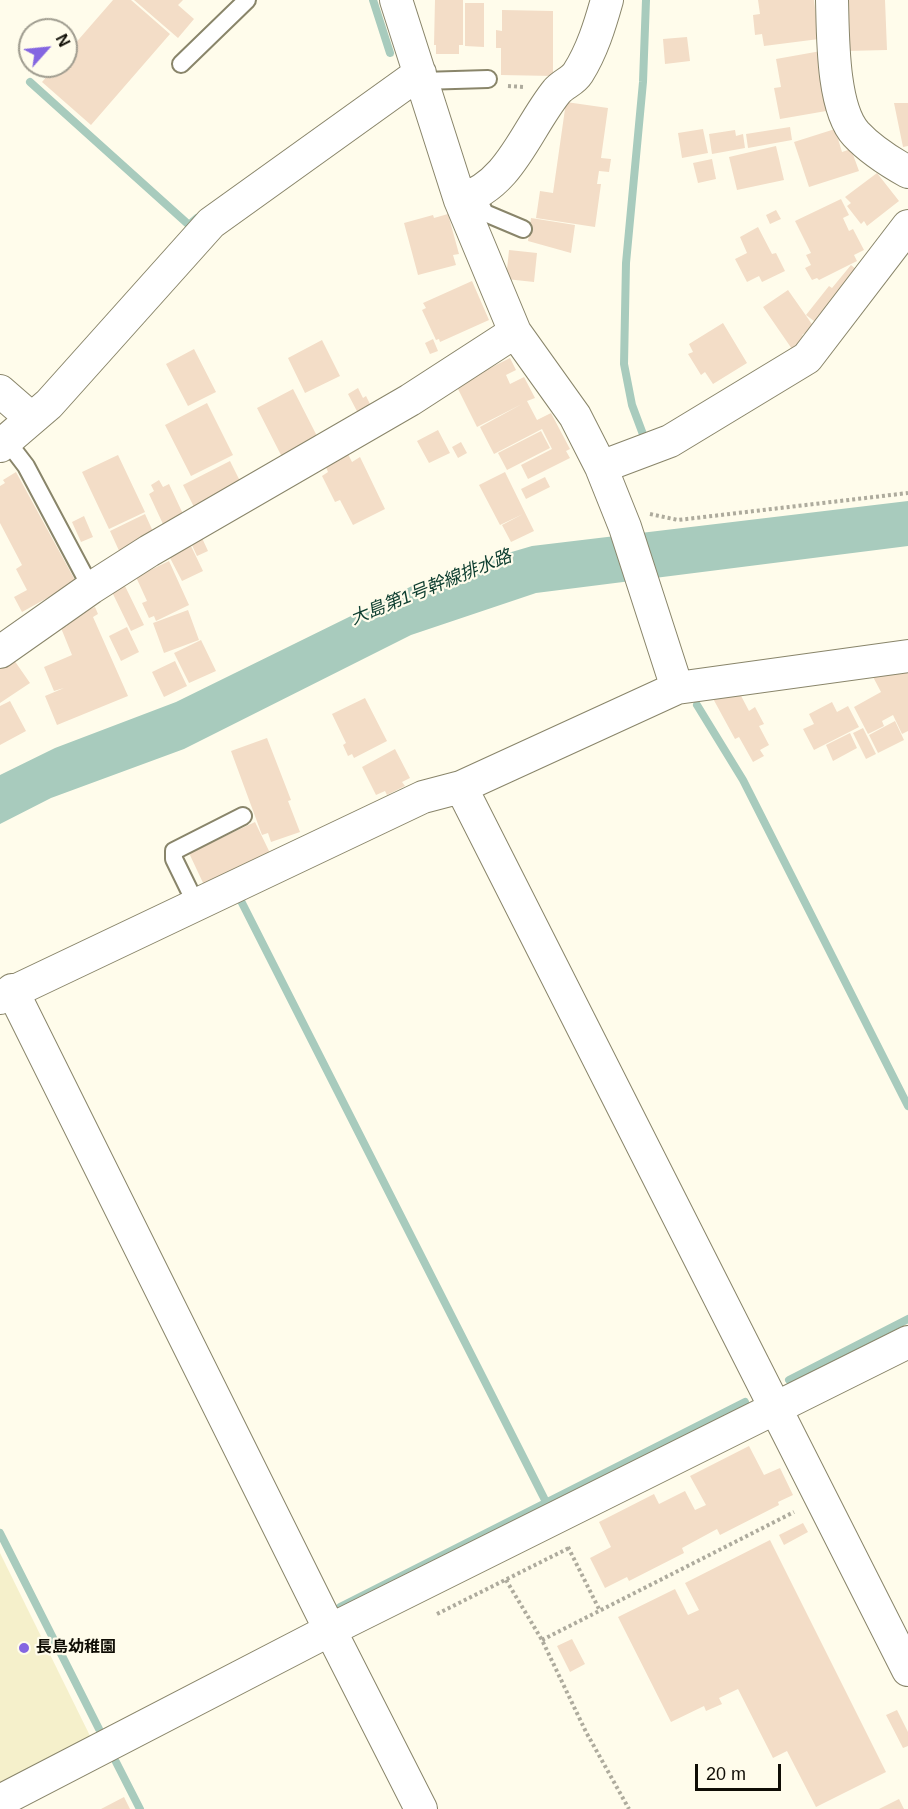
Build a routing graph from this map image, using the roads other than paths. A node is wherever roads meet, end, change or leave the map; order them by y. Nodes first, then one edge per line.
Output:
1 (247, 0) edge
2 (396, 0) edge
3 (608, 0) edge
4 (832, 0) edge
5 (182, 64) dead end
6 (421, 77) junction
7 (488, 79) dead end
8 (908, 172) edge
9 (468, 198) junction
10 (908, 226) edge
11 (524, 229) dead end
12 (515, 332) junction
13 (0, 391) edge
14 (31, 418) junction
15 (3, 443) edge
16 (601, 467) junction
17 (91, 588) junction
18 (0, 652) edge
19 (908, 656) edge
20 (677, 688) junction
21 (461, 787) junction
22 (243, 816) dead end
23 (196, 904) junction
24 (6, 994) edge
25 (908, 1342) edge
26 (777, 1409) junction
27 (330, 1630) junction
28 (908, 1670) edge
29 (0, 1801) edge
30 (421, 1809) edge

1 - 5 lane
2 - 6 street
3 - 9 street
4 - 8 street
6 - 7 lane
6 - 9 street
6 - 14 street
9 - 11 lane
9 - 12 street
10 - 16 street
12 - 16 street
12 - 17 street
13 - 14 street
14 - 15 street
15 - 17 lane
16 - 20 street
17 - 18 street
19 - 20 street
20 - 21 street
21 - 23 street
21 - 26 street
22 - 23 lane
23 - 24 street
24 - 27 street
25 - 26 street
26 - 27 street
26 - 28 street
27 - 29 street
27 - 30 street

